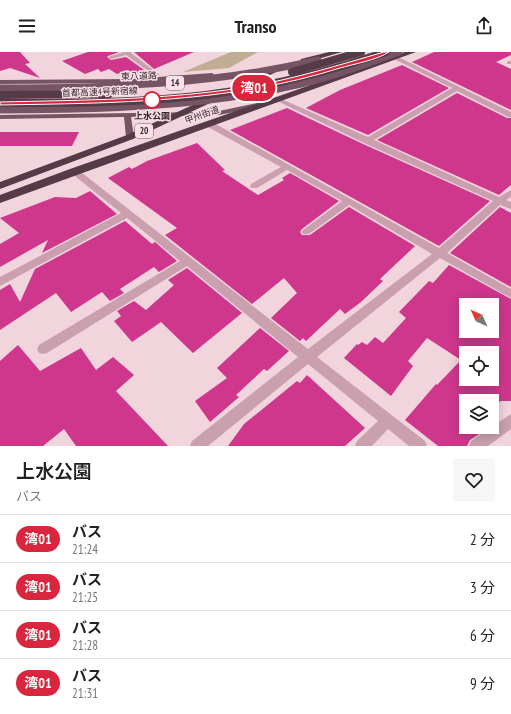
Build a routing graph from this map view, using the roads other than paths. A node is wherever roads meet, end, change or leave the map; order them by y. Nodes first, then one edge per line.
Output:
1 (128, 52) edge
2 (338, 52) edge
3 (348, 52) edge
4 (357, 52) edge
5 (361, 52) edge
6 (386, 52) edge
7 (412, 52) edge
8 (397, 55) edge
9 (111, 57) dead end
10 (380, 63) junction
11 (284, 67) junction
12 (157, 76) dead end
13 (0, 82) edge
14 (0, 88) edge
15 (457, 88) junction
16 (0, 95) edge
17 (277, 99) junction
18 (0, 103) edge
19 (265, 104) junction
20 (0, 110) edge
21 (182, 114) junction
22 (127, 115) junction
23 (511, 115) edge
24 (0, 117) edge
25 (209, 124) junction
26 (130, 137) junction
27 (367, 141) junction
28 (287, 167) junction
29 (74, 171) junction
30 (0, 186) edge
31 (254, 186) dead end
32 (511, 193) edge
33 (0, 199) edge
34 (349, 201) junction
35 (499, 201) junction
36 (511, 206) edge
37 (127, 214) junction
38 (306, 232) dead end
39 (440, 253) junction
40 (187, 262) junction
41 (0, 282) edge
42 (511, 294) edge
43 (43, 349) dead end
44 (307, 357) junction
45 (387, 421) junction
46 (511, 421) edge
47 (197, 446) edge
48 (362, 446) edge
49 (420, 446) edge
50 (476, 446) edge

1 - 9 street
1 - 12 street
2 - 11 highway, 甲州街道 / 20
3 - 14 main road, 東八道路 / 14, bridge
4 - 10 street
5 - 16 highway, 首都高速4号新宿線, bridge
6 - 18 highway, 首都高速4号新宿線, bridge
7 - 8 highway, 甲州街道 / 20
8 - 10 highway, 甲州街道 / 20
8 - 15 street
8 - 20 main road, 14, bridge
10 - 17 highway, 甲州街道 / 20
11 - 13 main road, 14
11 - 21 highway, 甲州街道 / 20
15 - 23 street
15 - 27 street
17 - 19 highway, 甲州街道 / 20
17 - 27 street
19 - 21 main road
19 - 25 highway, 甲州街道 / 20
21 - 22 main road
21 - 26 highway, 甲州街道 / 20
22 - 24 main road
22 - 26 main road
25 - 28 street
25 - 29 highway, 甲州街道 / 20
26 - 30 highway, 甲州街道 / 20
27 - 35 street
28 - 31 street
28 - 34 street
29 - 33 highway, 甲州街道 / 20
29 - 37 street
32 - 35 street
34 - 38 street
34 - 39 street
35 - 36 street
35 - 39 street
37 - 40 street
37 - 41 street
39 - 42 street
39 - 44 street
40 - 43 street
40 - 44 street
44 - 45 street
44 - 47 street
45 - 48 street
45 - 49 street
46 - 50 street

